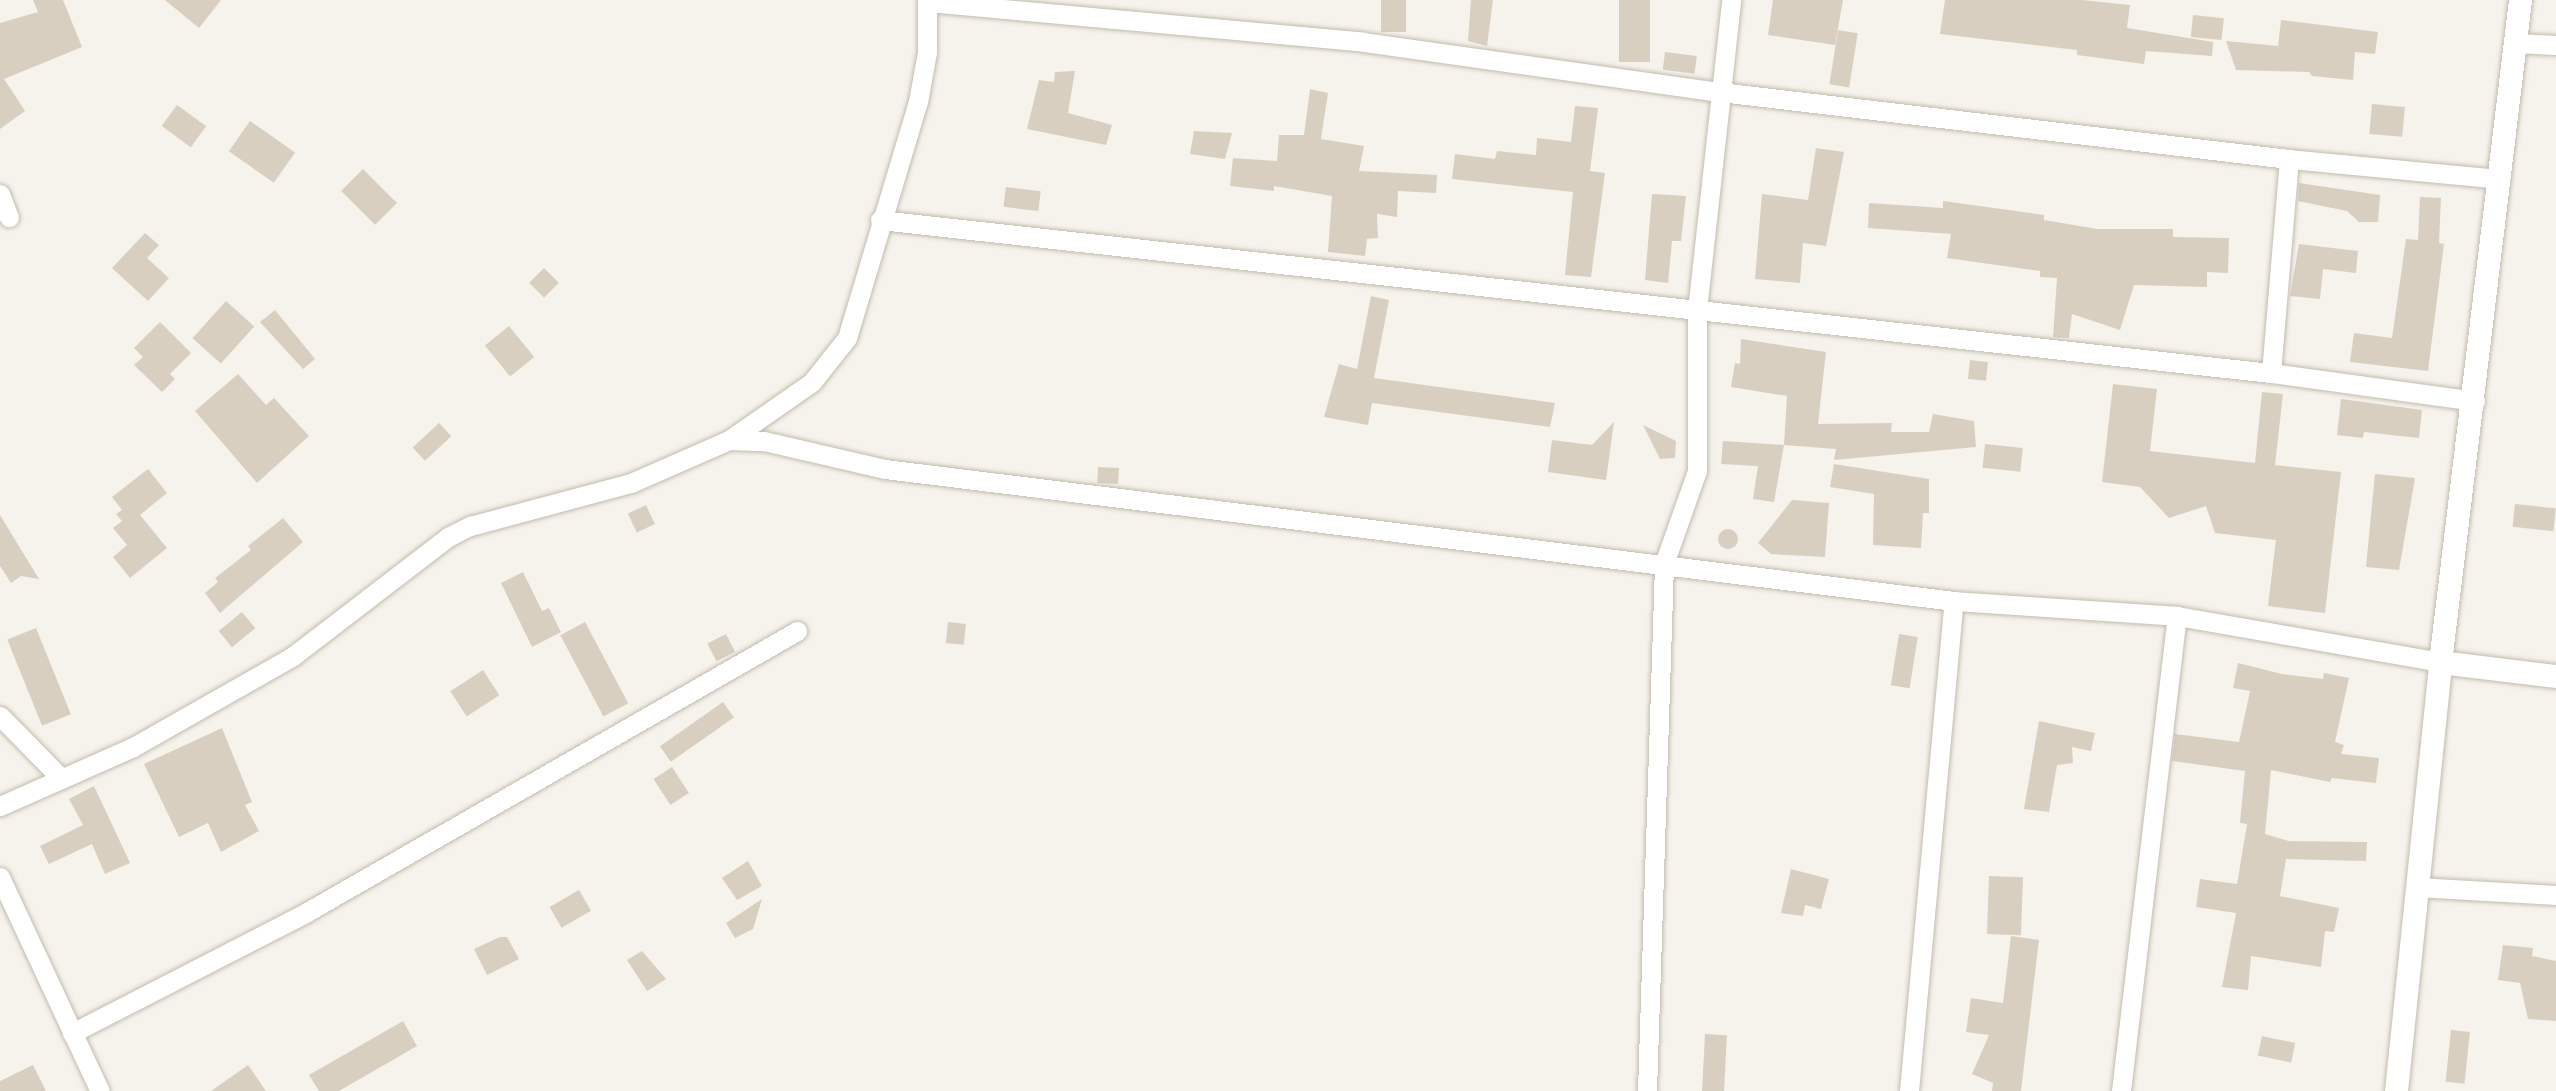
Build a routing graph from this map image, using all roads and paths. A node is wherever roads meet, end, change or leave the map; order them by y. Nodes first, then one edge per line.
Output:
1 (1731, 0) edge
2 (2520, 0) edge
3 (927, 1) edge
4 (2515, 43) junction
5 (2556, 45) edge
6 (1720, 92) junction
7 (2289, 159) junction
8 (2500, 179) junction
9 (0, 194) edge
10 (9, 216) dead end
11 (880, 220) junction
12 (1697, 310) junction
13 (2271, 373) junction
14 (2475, 401) junction
15 (729, 440) junction
16 (1664, 564) junction
17 (1954, 601) junction
18 (2177, 616) junction
19 (797, 631) dead end
20 (2440, 662) junction
21 (2556, 676) edge
22 (0, 716) edge
23 (62, 779) junction
24 (0, 806) edge
25 (0, 877) edge
26 (2417, 887) junction
27 (2556, 895) edge
28 (72, 1032) junction
29 (100, 1091) edge
30 (1647, 1091) edge
31 (1909, 1091) edge
32 (2121, 1091) edge
33 (2396, 1091) edge

1 - 6 street
2 - 4 street
3 - 6 street
3 - 11 street
4 - 5 street
4 - 8 street
6 - 7 street
6 - 12 street
7 - 8 street
7 - 13 street
8 - 14 street
9 - 10 street
11 - 12 street
11 - 15 street
12 - 13 street
12 - 16 street
13 - 14 street
14 - 20 street
15 - 16 street
15 - 23 street
16 - 17 street
16 - 30 street
17 - 18 street
17 - 31 street
18 - 20 street
18 - 32 street
19 - 28 street
20 - 21 street
20 - 26 street
22 - 23 street
23 - 24 street
25 - 28 street
26 - 27 street
26 - 33 street
28 - 29 street

